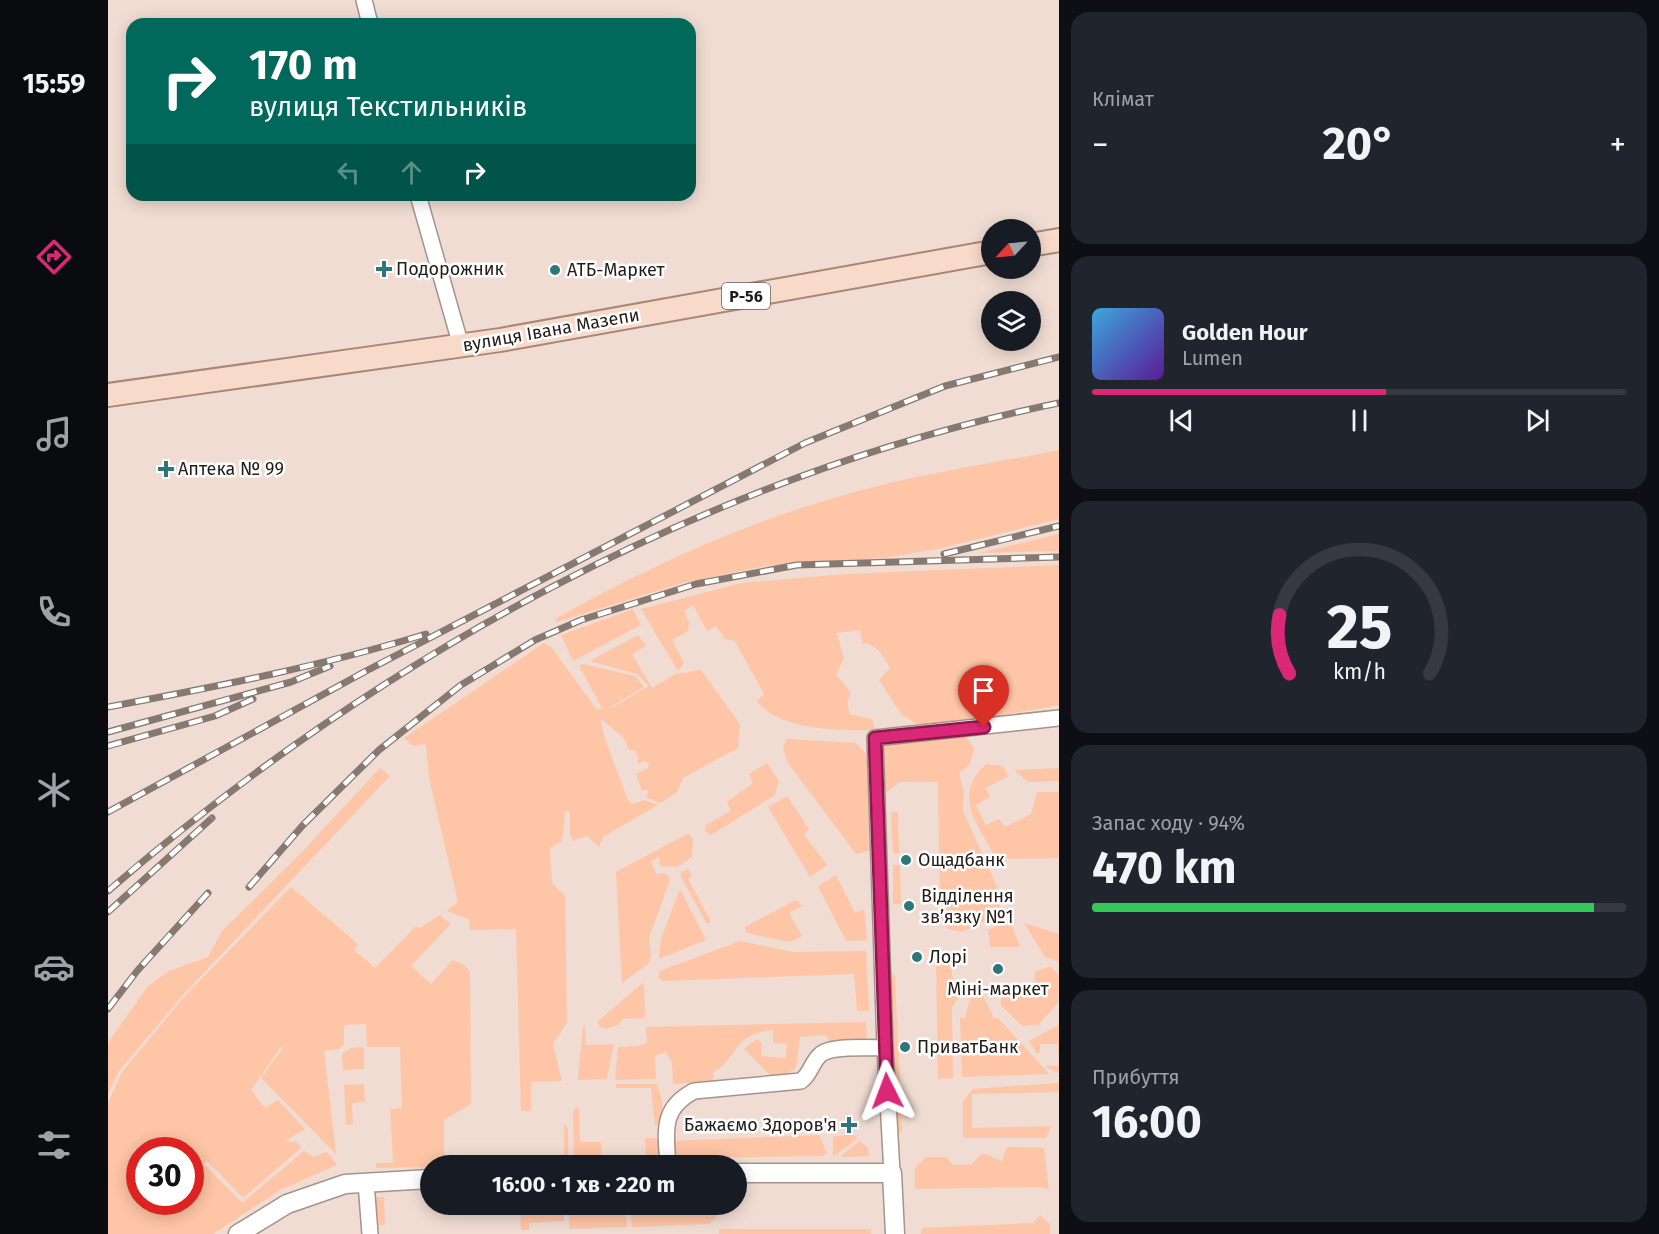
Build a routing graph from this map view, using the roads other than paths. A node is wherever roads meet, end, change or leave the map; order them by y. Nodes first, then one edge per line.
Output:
1 (364, 0) edge
2 (368, 18) edge
3 (420, 201) edge
4 (1059, 240) edge
5 (1041, 243) edge
6 (981, 254) edge
7 (461, 346) junction
8 (108, 395) edge
9 (1059, 718) edge
10 (885, 1048) junction
11 (668, 1155) edge
12 (747, 1173) edge
13 (892, 1173) junction
14 (420, 1179) edge
15 (366, 1182) junction
16 (238, 1234) edge
17 (370, 1234) edge
18 (894, 1234) edge

1 - 2 street
3 - 7 street
4 - 5 main road
6 - 7 main road, вулиця Івана Мазепи / Р-56
7 - 8 main road, вулиця Івана Мазепи / Р-56
9 - 10 street
10 - 11 street
10 - 13 street
12 - 13 street
13 - 18 street
14 - 15 street
15 - 16 street
15 - 17 street

